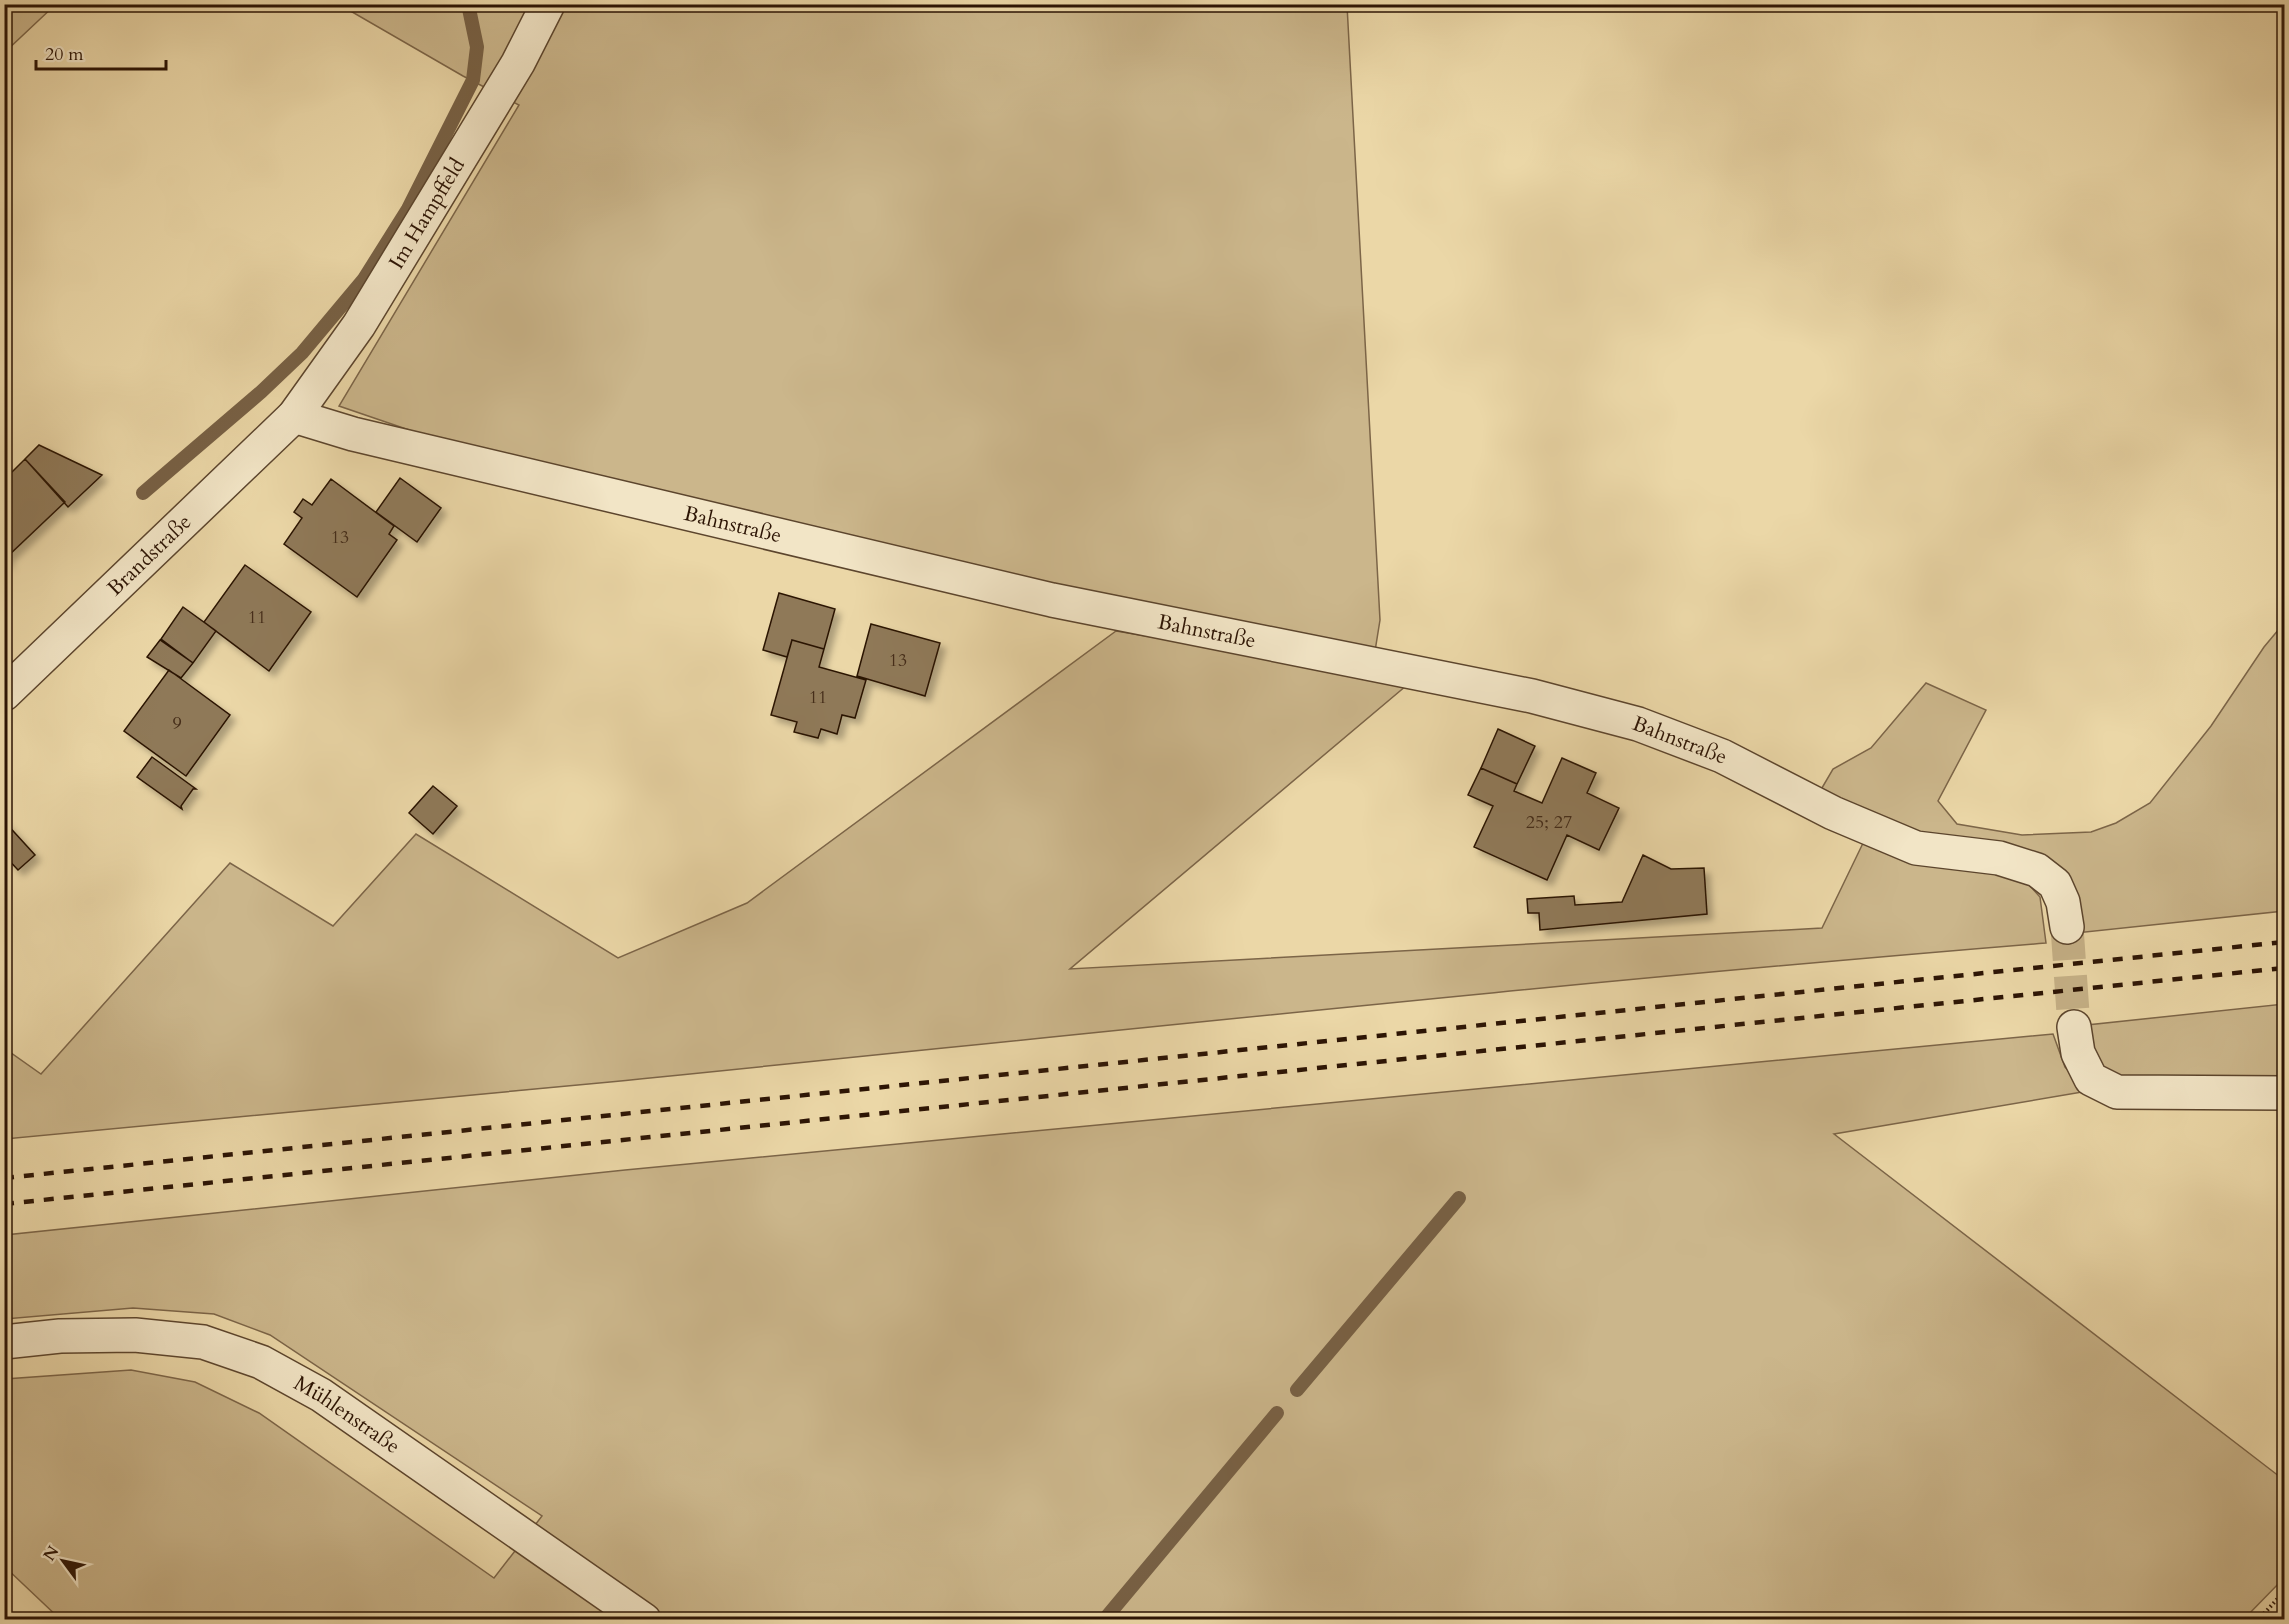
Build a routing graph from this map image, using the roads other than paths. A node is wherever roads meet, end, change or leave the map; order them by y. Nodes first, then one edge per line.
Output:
1 (548, 4) edge
2 (294, 416) junction
3 (4, 694) edge
4 (2067, 927) tunnel mouth
5 (2074, 1027) tunnel mouth
6 (2284, 1093) edge
7 (4, 1342) edge
8 (644, 1620) edge

1 - 2 street, Im Hampffeld
2 - 3 street, Brandstraße
2 - 4 street, Bahnstraße
5 - 6 street
7 - 8 street, Mühlenstraße

